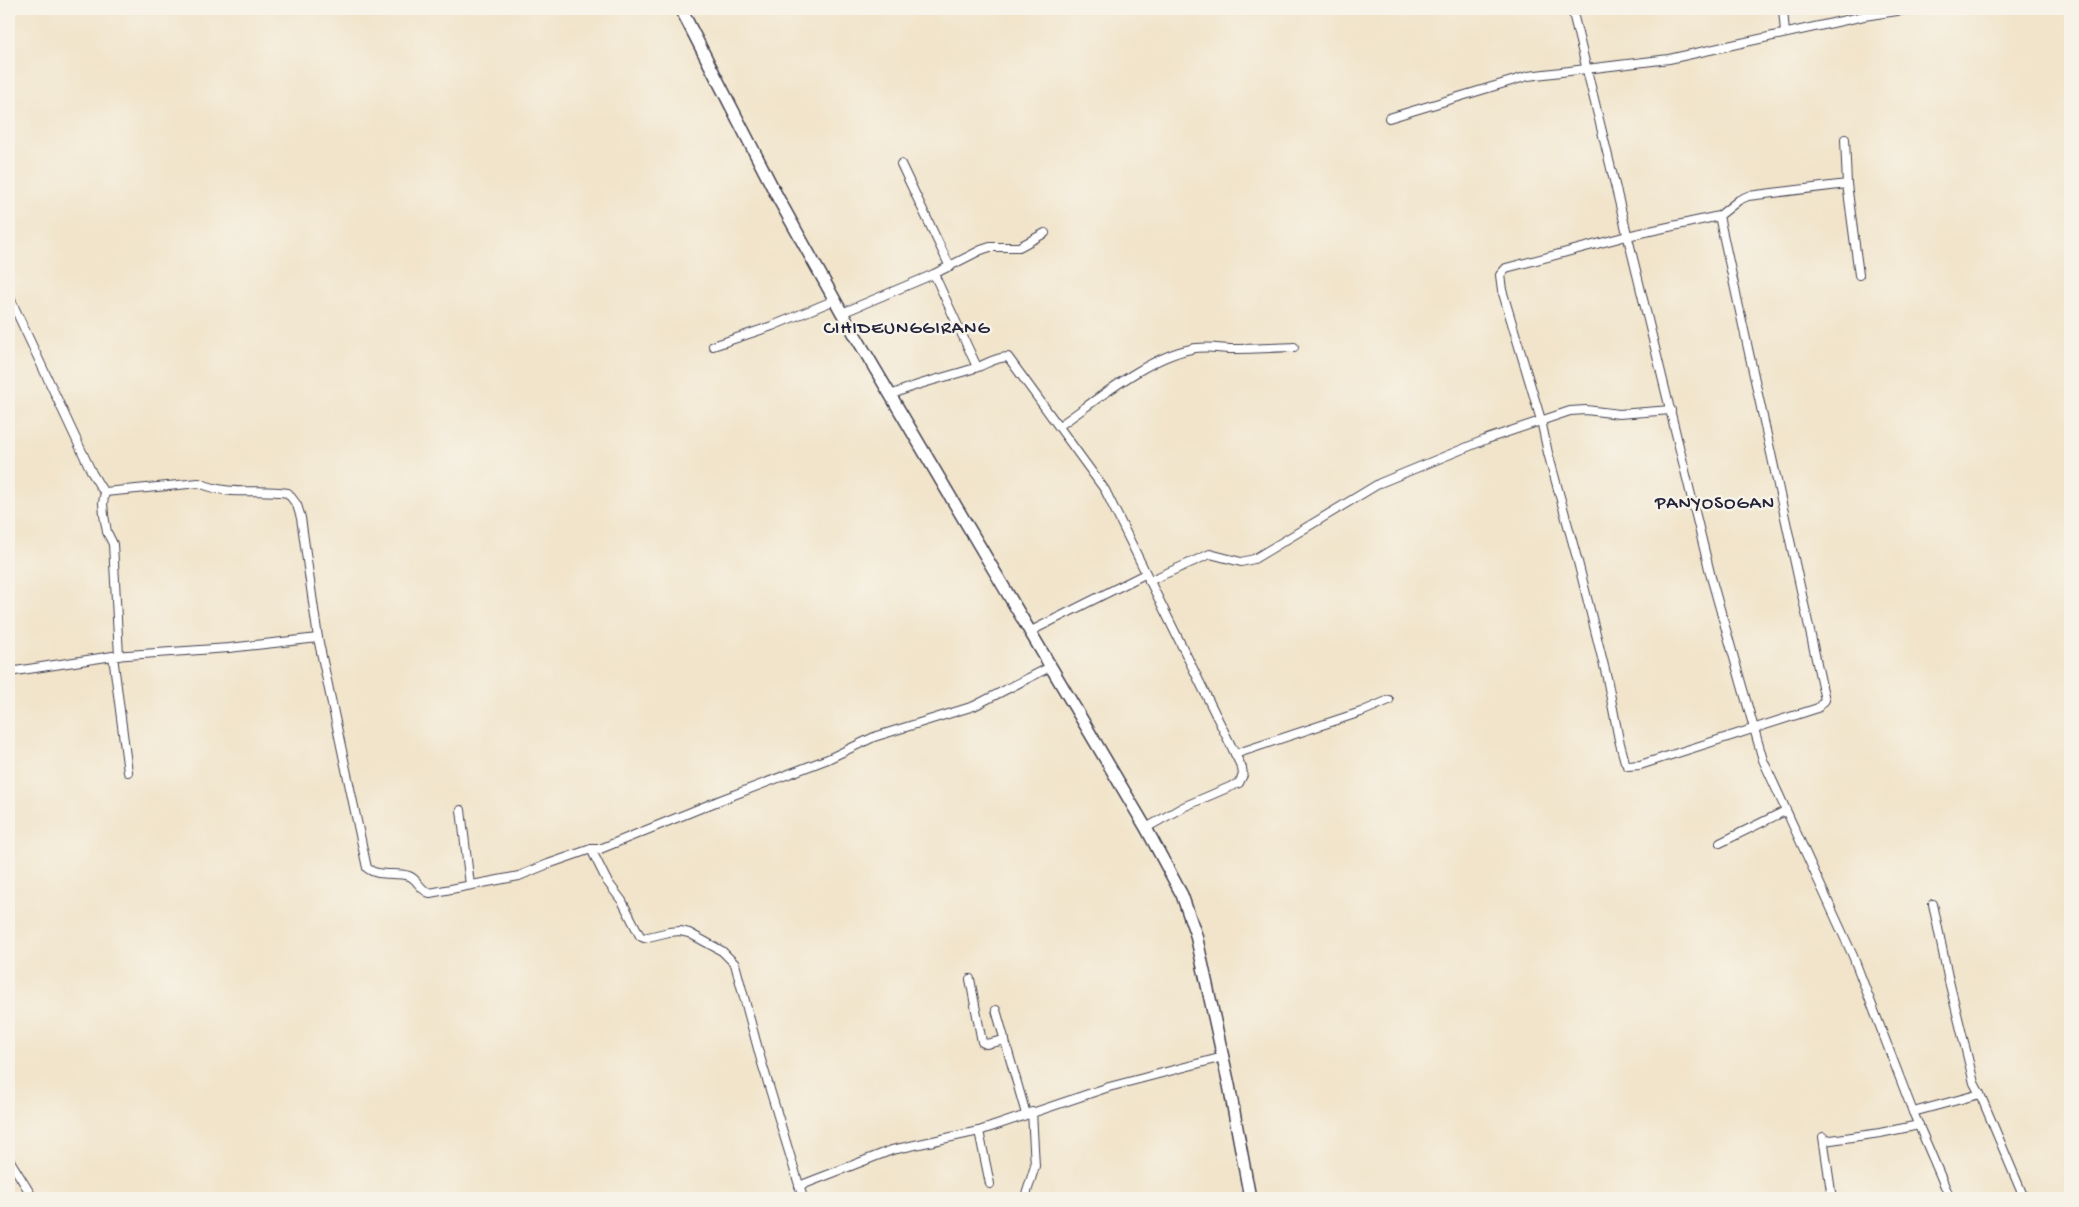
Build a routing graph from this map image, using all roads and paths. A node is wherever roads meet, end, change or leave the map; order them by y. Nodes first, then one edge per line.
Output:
1 (681, 9) edge
2 (1572, 9) edge
3 (1783, 9) edge
4 (1910, 9) edge
5 (1785, 34) junction
6 (1587, 70) junction
7 (1390, 118) dead end
8 (1845, 139) dead end
9 (901, 164) dead end
10 (1847, 184) junction
11 (1719, 216) junction
12 (1045, 233) dead end
13 (1627, 236) junction
14 (950, 267) junction
15 (934, 274) junction
16 (1859, 275) dead end
17 (9, 296) edge
18 (835, 300) junction
19 (842, 313) junction
20 (713, 346) dead end
21 (1294, 347) dead end
22 (977, 367) junction
23 (891, 396) junction
24 (1671, 410) junction
25 (1541, 420) junction
26 (1059, 426) junction
27 (105, 492) junction
28 (1147, 577) junction
29 (1029, 632) junction
30 (318, 638) junction
31 (116, 656) junction
32 (1050, 667) junction
33 (9, 672) edge
34 (1389, 700) dead end
35 (1755, 729) junction
36 (1235, 754) junction
37 (128, 772) dead end
38 (461, 810) dead end
39 (1785, 810) junction
40 (1146, 828) junction
41 (1720, 843) dead end
42 (591, 849) junction
43 (470, 885) junction
44 (1933, 904) dead end
45 (970, 979) dead end
46 (996, 1010) dead end
47 (1005, 1040) junction
48 (1223, 1057) junction
49 (1980, 1094) junction
50 (1914, 1112) junction
51 (1029, 1113) junction
52 (1919, 1124) junction
53 (978, 1130) junction
54 (9, 1160) edge
55 (990, 1184) dead end
56 (799, 1186) junction
57 (33, 1198) edge
58 (803, 1198) edge
59 (1025, 1198) edge
60 (1250, 1198) edge
61 (1832, 1198) edge
62 (1950, 1198) edge
63 (2024, 1198) edge

1 - 18 main road
2 - 6 street
3 - 5 street
4 - 5 street
5 - 6 street
6 - 7 street
6 - 13 street
8 - 10 street
9 - 14 street
10 - 11 street
10 - 16 street
11 - 13 street
11 - 35 street
12 - 14 street
13 - 24 street
13 - 25 street
14 - 15 street
15 - 19 street
15 - 22 street
17 - 27 street
18 - 19 main road
18 - 20 street
19 - 23 main road
21 - 26 street
22 - 23 street
22 - 26 street
23 - 29 main road
24 - 25 street
24 - 35 street
25 - 28 street
25 - 35 street
26 - 28 street
27 - 30 street
27 - 31 street
28 - 29 street
28 - 36 street
29 - 32 main road
30 - 31 street
30 - 43 street
31 - 33 street
31 - 37 street
32 - 40 main road
32 - 42 street
34 - 36 street
35 - 39 street
36 - 40 street
38 - 43 street
39 - 41 street
39 - 50 street
40 - 48 main road
42 - 43 street
42 - 56 street
44 - 49 street
45 - 47 street
46 - 47 street
47 - 51 street
48 - 51 street
48 - 60 main road
49 - 50 street
49 - 63 street
50 - 52 street
51 - 53 street
51 - 59 street
52 - 61 street
52 - 62 street
53 - 55 street
53 - 56 street
54 - 57 street
56 - 58 street

